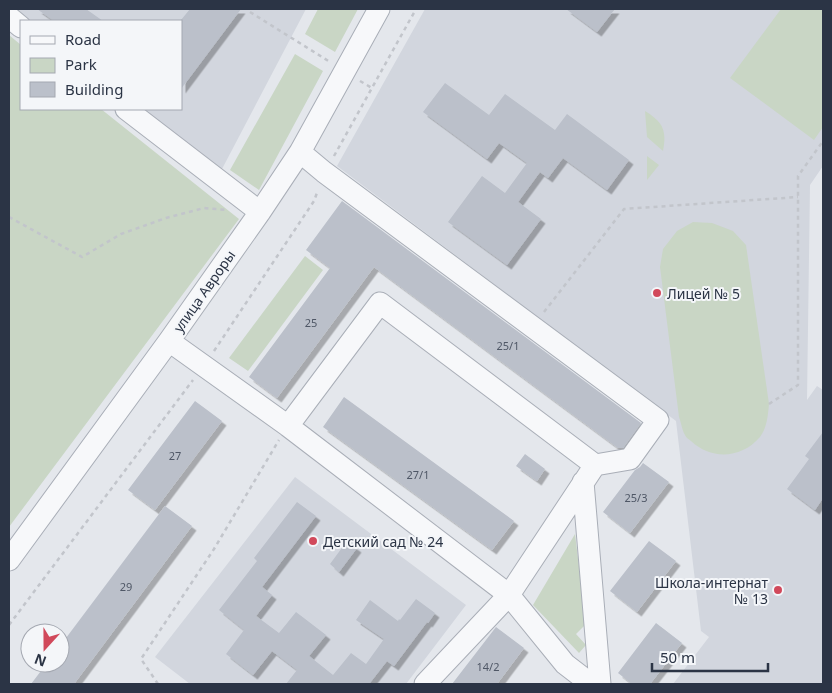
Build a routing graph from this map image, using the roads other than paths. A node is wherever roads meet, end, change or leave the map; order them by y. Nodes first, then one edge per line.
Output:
1 (379, 9) edge
2 (9, 18) edge
3 (20, 26) edge
4 (127, 110) edge
5 (300, 152) junction
6 (260, 212) junction
7 (168, 341) junction
8 (288, 426) junction
9 (589, 473) junction
10 (9, 560) edge
11 (510, 595) junction
12 (425, 684) edge
13 (591, 684) edge
14 (600, 684) edge

1 - 5 street, улица Авроры
2 - 3 street
4 - 6 street
5 - 6 street, улица Авроры
5 - 9 street
6 - 7 street, улица Авроры
7 - 8 street
7 - 10 street, улица Авроры
8 - 9 street
8 - 11 street
9 - 11 street
9 - 14 street
11 - 12 street
11 - 13 street

